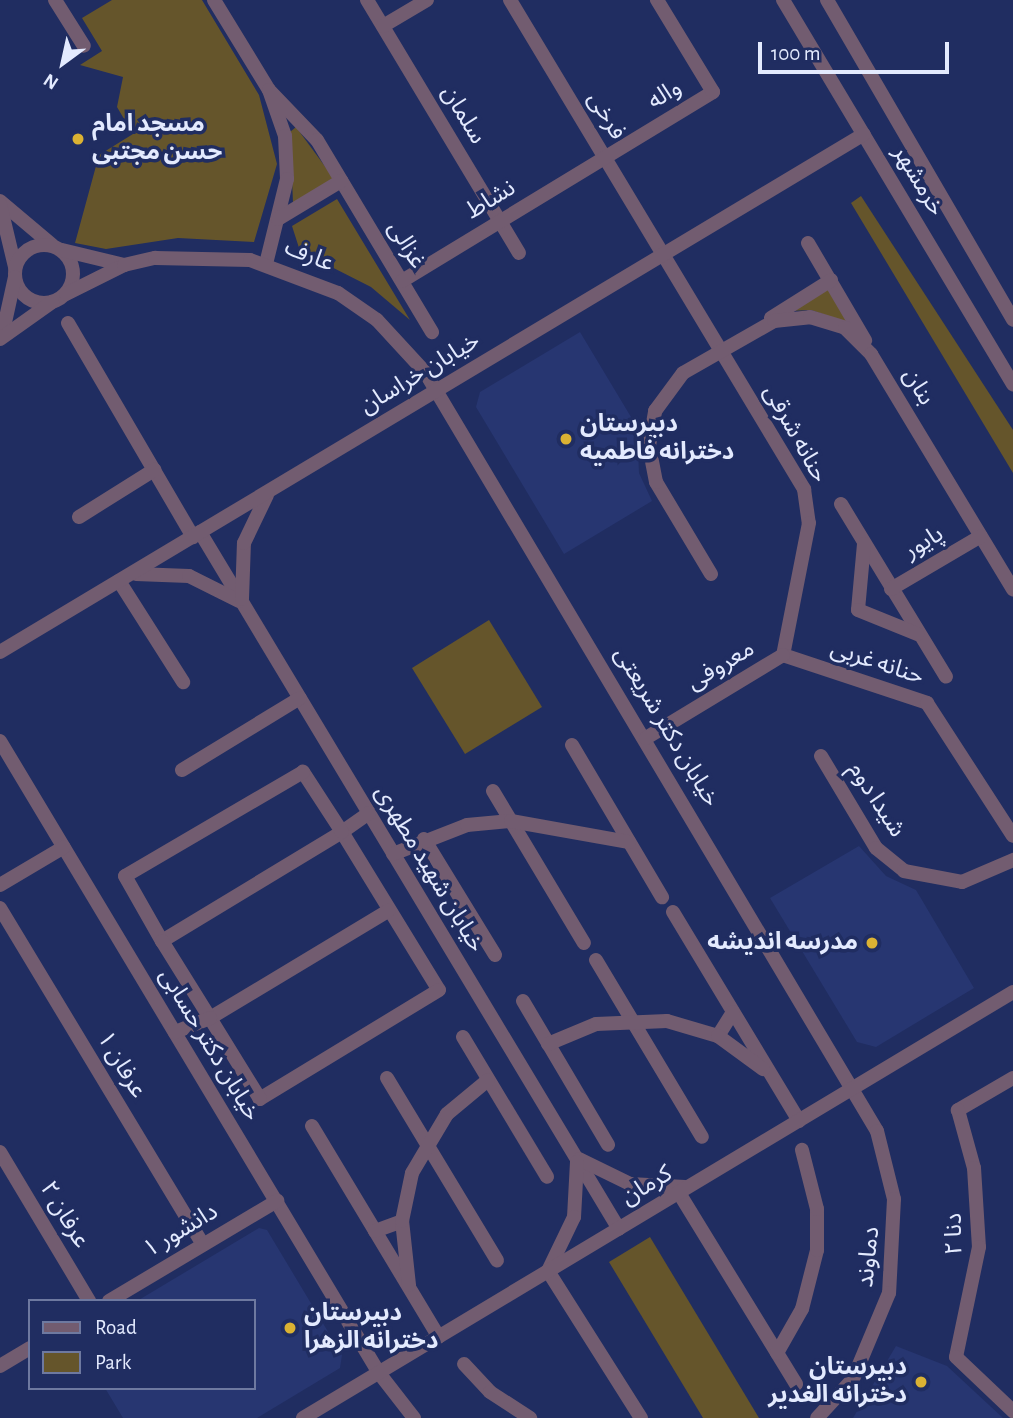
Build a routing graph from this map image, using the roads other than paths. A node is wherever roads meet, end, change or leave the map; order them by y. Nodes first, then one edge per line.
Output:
1 (55, 0) edge
2 (214, 0) edge
3 (367, 0) edge
4 (427, 0) edge
5 (510, 0) edge
6 (657, 0) edge
7 (783, 0) edge
8 (827, 0) edge
9 (383, 26) junction
10 (84, 46) dead end
11 (269, 90) junction
12 (864, 134) junction
13 (605, 158) junction
14 (341, 181) junction
15 (0, 202) edge
16 (278, 219) junction
17 (500, 222) junction
18 (808, 243) dead end
19 (57, 248) junction
20 (519, 253) dead end
21 (663, 254) junction
22 (266, 264) junction
23 (124, 265) junction
24 (15, 273) junction
25 (831, 280) junction
26 (402, 281) junction
27 (66, 294) junction
28 (52, 302) junction
29 (1013, 320) edge
30 (68, 323) dead end
31 (755, 330) junction
32 (432, 332) dead end
33 (1, 337) edge
34 (721, 350) junction
35 (871, 354) junction
36 (1013, 384) edge
37 (438, 390) junction
38 (154, 470) junction
39 (271, 490) junction
40 (841, 504) dead end
41 (79, 517) dead end
42 (196, 535) junction
43 (981, 536) junction
44 (864, 542) junction
45 (863, 565) junction
46 (879, 570) junction
47 (711, 574) dead end
48 (124, 578) junction
49 (891, 589) junction
50 (1013, 589) edge
51 (243, 604) junction
52 (903, 610) junction
53 (900, 627) junction
54 (921, 637) junction
55 (0, 652) edge
56 (783, 654) junction
57 (946, 677) dead end
58 (183, 682) dead end
59 (300, 698) junction
60 (646, 738) junction
61 (0, 741) edge
62 (572, 745) dead end
63 (821, 756) dead end
64 (182, 770) dead end
65 (493, 791) dead end
66 (609, 807) junction
67 (369, 813) junction
68 (511, 821) junction
69 (342, 832) junction
70 (596, 832) junction
71 (1013, 836) edge
72 (424, 839) junction
73 (629, 842) junction
74 (64, 847) junction
75 (393, 854) junction
76 (1013, 860) edge
77 (0, 885) edge
78 (662, 897) dead end
79 (0, 908) edge
80 (388, 911) junction
81 (673, 912) dead end
82 (162, 941) junction
83 (583, 943) dead end
84 (495, 955) dead end
85 (596, 960) dead end
86 (1013, 992) edge
87 (523, 1001) dead end
88 (733, 1012) junction
89 (210, 1018) junction
90 (631, 1019) junction
91 (175, 1032) junction
92 (718, 1036) junction
93 (463, 1037) dead end
94 (548, 1044) junction
95 (770, 1074) junction
96 (387, 1078) dead end
97 (1013, 1078) edge
98 (488, 1080) junction
99 (856, 1087) junction
100 (799, 1121) junction
101 (312, 1126) dead end
102 (702, 1137) dead end
103 (426, 1143) junction
104 (608, 1145) dead end
105 (802, 1150) dead end
106 (0, 1152) edge
107 (576, 1157) junction
108 (547, 1177) dead end
109 (685, 1189) junction
110 (277, 1201) junction
111 (402, 1221) junction
112 (619, 1229) junction
113 (374, 1231) junction
114 (203, 1245) junction
115 (496, 1260) dead end
116 (548, 1271) junction
117 (410, 1290) junction
118 (88, 1299) edge
119 (112, 1299) edge
120 (439, 1337) junction
121 (28, 1349) edge
122 (777, 1353) junction
123 (464, 1364) dead end
124 (0, 1366) edge
125 (379, 1373) junction
126 (796, 1384) dead end
127 (840, 1399) junction
128 (1011, 1404) edge
129 (303, 1418) edge
130 (414, 1418) edge
131 (530, 1418) edge
132 (641, 1418) edge
133 (817, 1418) edge
134 (828, 1418) edge

1 - 10 street
2 - 11 street, غزالی
3 - 9 street, سلمان
4 - 9 street
5 - 13 street, فرخی
6 - 13 street, واله
7 - 12 street, خرمشهر
8 - 29 street, خرمشهر
9 - 17 street, سلمان
11 - 14 street, غزالی
11 - 16 street, غزالی
12 - 21 street, خیابان خراسان
12 - 36 street, خرمشهر
13 - 17 street, نشاط
13 - 21 street, فرخی
14 - 16 street
14 - 26 street, غزالی
15 - 19 street
15 - 24 street
16 - 22 street, غزالی
17 - 20 street, سلمان
17 - 26 street, نشاط
18 - 25 street
19 - 23 street, عارف
19 - 24 street
19 - 27 street
21 - 34 street, حنانه شرقی
21 - 37 street, خیابان خراسان
22 - 23 street, عارف
22 - 37 street, عارف
23 - 27 street, عارف
24 - 28 street
24 - 33 street
25 - 31 street
25 - 35 street
26 - 32 street, غزالی
27 - 28 street
28 - 33 street
30 - 38 street, خیابان شهید مطهری
31 - 34 street, بنان
31 - 35 street, بنان
34 - 47 street, بنان
34 - 56 street, حنانه شرقی
35 - 43 street, بنان
37 - 39 street, خیابان خراسان
37 - 60 street, خیابان دکتر شریعتی
38 - 41 street
38 - 42 street, خیابان شهید مطهری
39 - 42 street, خیابان خراسان
39 - 51 street
40 - 44 street
42 - 48 street, خیابان خراسان
42 - 51 street, خیابان شهید مطهری
43 - 49 street, پایور
43 - 50 street, بنان
44 - 45 street
44 - 46 street
45 - 46 street
45 - 53 street
46 - 49 street
48 - 51 street
48 - 55 street, خیابان خراسان
48 - 58 street
49 - 52 street
51 - 59 street, خیابان شهید مطهری
52 - 53 street
52 - 54 street
53 - 54 street
54 - 57 street
56 - 60 street, معروفی
56 - 71 street, حنانه غربی
59 - 64 street
59 - 67 street, خیابان شهید مطهری
60 - 99 street, خیابان دکتر شریعتی
61 - 74 street, خیابان دکتر حسابی
62 - 66 street
63 - 76 street, شیدا دوم
65 - 68 street
66 - 70 street
66 - 73 street
67 - 69 street
67 - 75 street, خیابان شهید مطهری
68 - 70 street
68 - 72 street
68 - 83 street
69 - 80 street
69 - 82 street
69 - 82 street
70 - 73 street
72 - 75 street
72 - 84 street
73 - 78 street
74 - 77 street
74 - 91 street, خیابان دکتر حسابی
75 - 107 street, خیابان شهید مطهری
79 - 114 street, عرفان ۱
80 - 89 street
80 - 89 street
81 - 88 street
82 - 89 street
85 - 90 street
86 - 99 street, کرمان
87 - 94 street
88 - 92 street
88 - 95 street
89 - 91 street
90 - 92 street
90 - 94 street
90 - 102 street
91 - 110 street, خیابان دکتر حسابی
92 - 95 street
93 - 98 street
94 - 104 street
95 - 100 street
96 - 103 street
97 - 128 street, دنا ۲
98 - 103 street
98 - 108 street
99 - 100 street, کرمان
99 - 127 street, دماوند
100 - 109 street, کرمان
101 - 113 street
103 - 111 street
103 - 115 street
105 - 122 street
106 - 118 street, عرفان ۲
107 - 109 street
107 - 112 street, خیابان شهید مطهری
107 - 116 street
109 - 112 street, کرمان
109 - 122 street
110 - 114 street, دانشور ۱
110 - 125 street, خیابان دکتر حسابی
111 - 113 street
111 - 117 street
112 - 116 street, کرمان
113 - 117 street
114 - 119 street, دانشور ۱
116 - 120 street, کرمان
116 - 132 street
117 - 120 street
120 - 125 street, کرمان
121 - 124 street
122 - 126 street
123 - 131 street
125 - 129 street, کرمان
125 - 130 street, خیابان دکتر حسابی
127 - 133 street, دماوند
127 - 134 street

